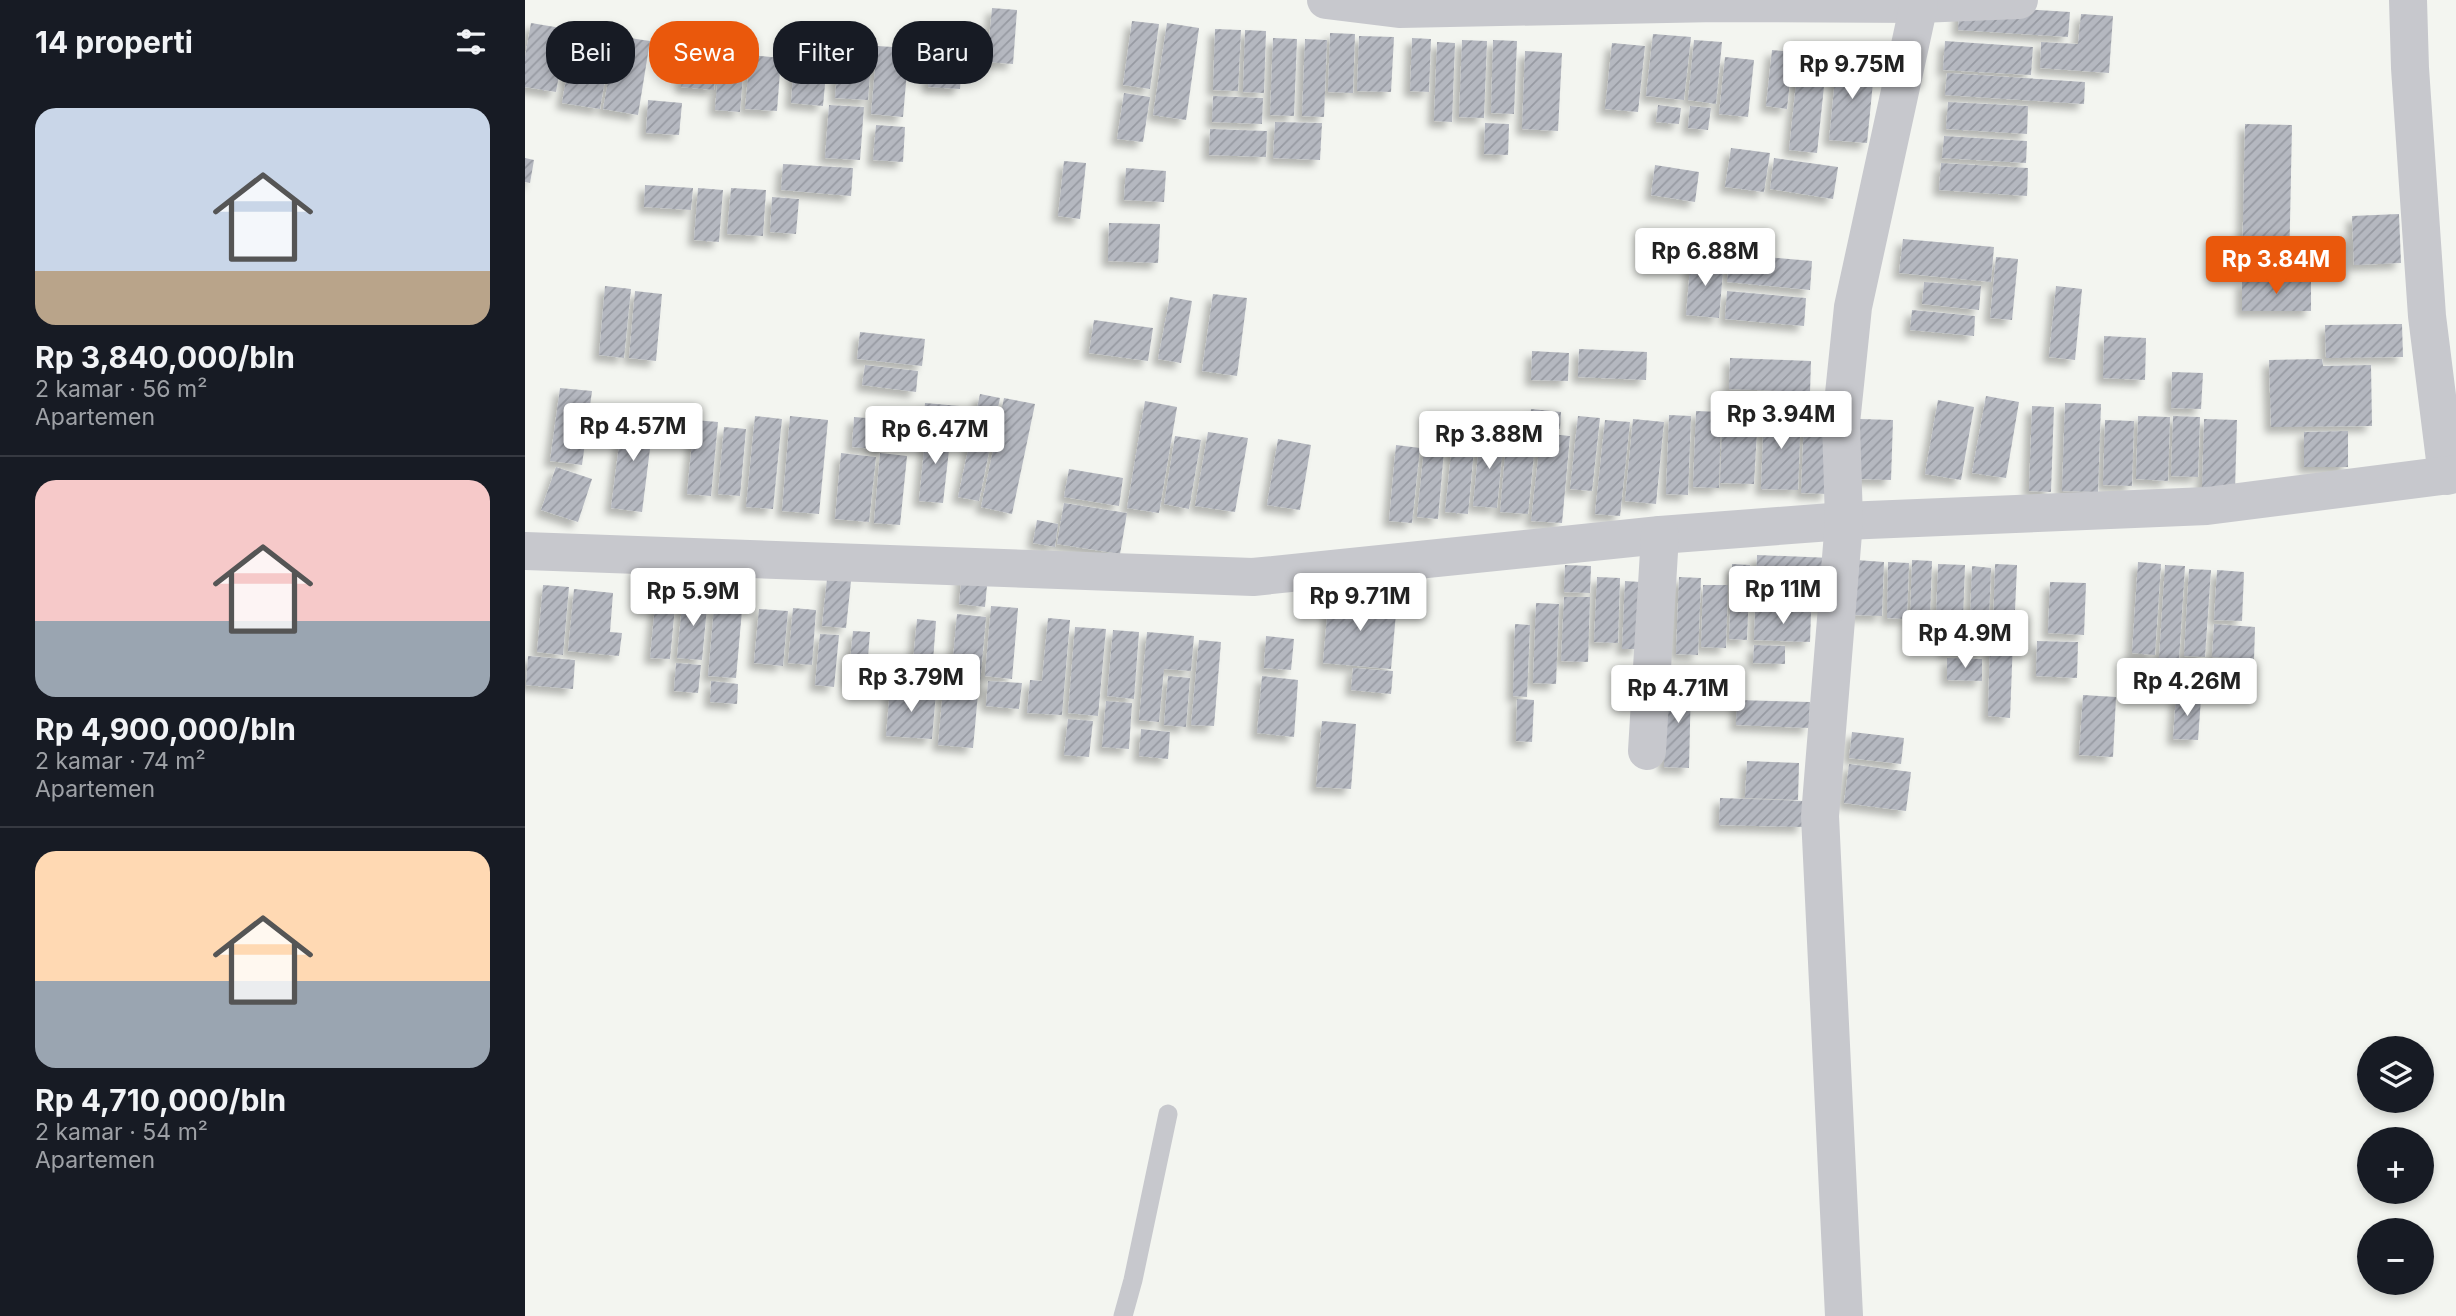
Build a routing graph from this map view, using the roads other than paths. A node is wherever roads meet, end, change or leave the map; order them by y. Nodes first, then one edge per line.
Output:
1 (1326, 0) edge
2 (2019, 0) edge
3 (2408, 0) edge
4 (1919, 4) junction
5 (2451, 475) edge
6 (1844, 521) junction
7 (1660, 535) junction
8 (525, 551) edge
9 (1647, 751) dead end
10 (1168, 1114) dead end
11 (1123, 1316) edge
12 (1844, 1316) edge

1 - 4 street
2 - 4 street
3 - 5 street
4 - 6 street
5 - 6 street
6 - 7 street
6 - 12 street
7 - 8 street
7 - 9 street
10 - 11 lane

